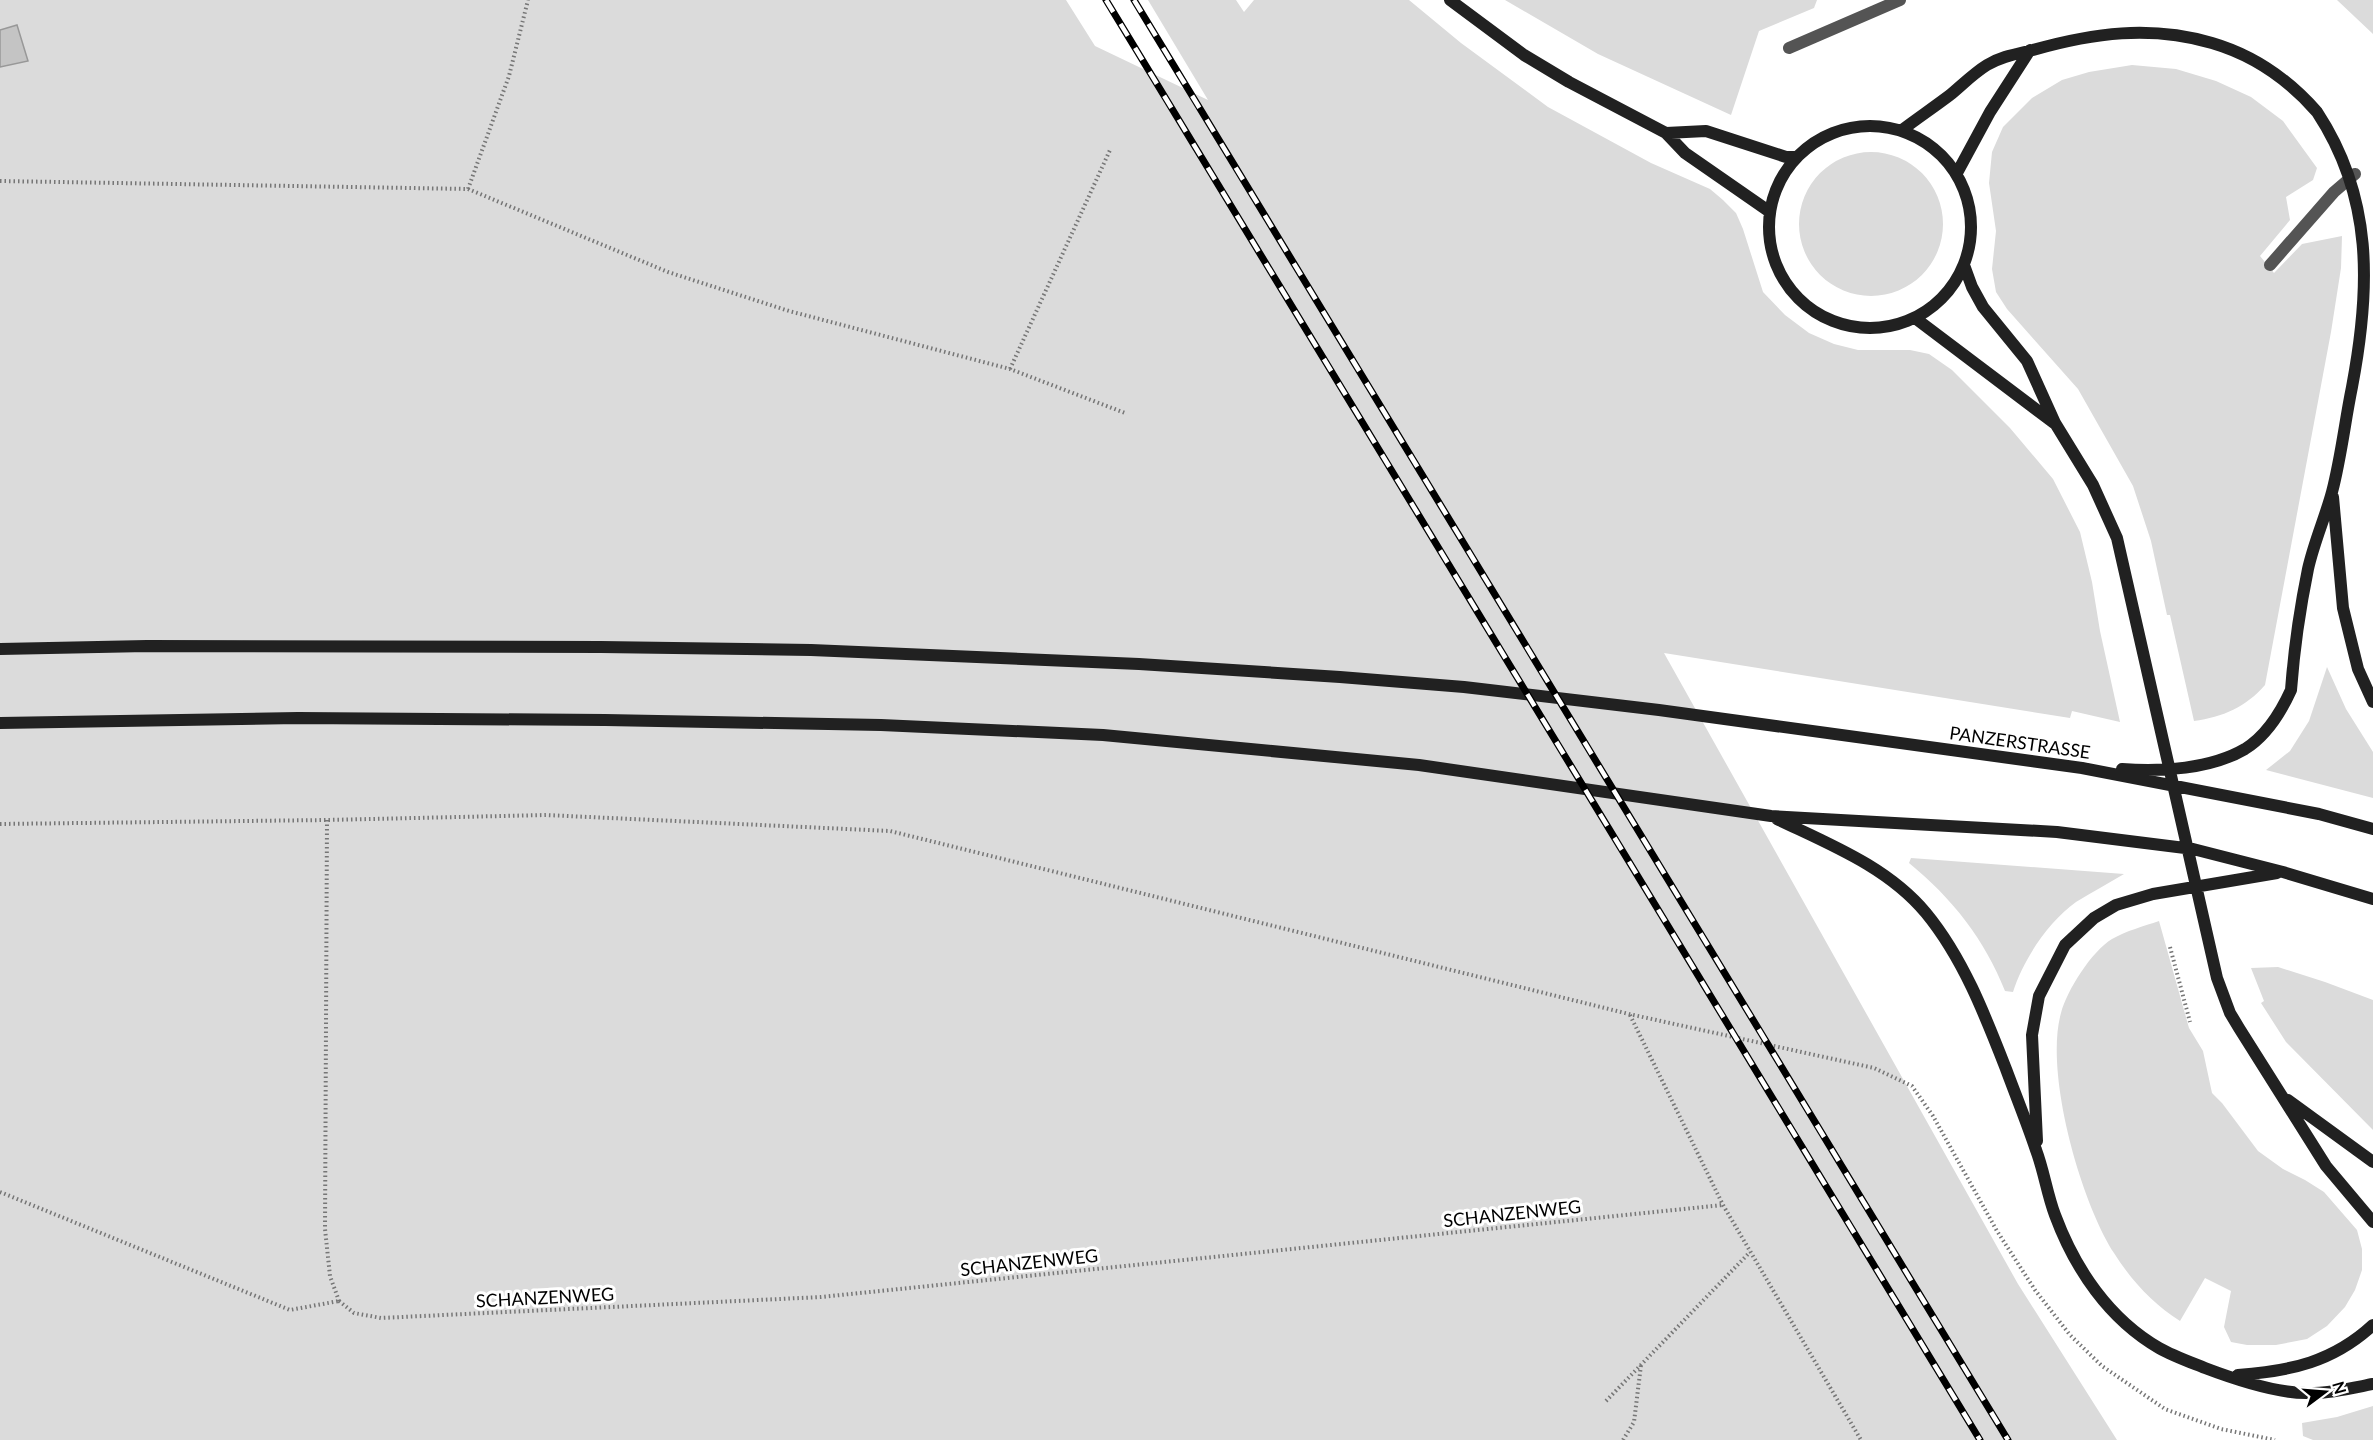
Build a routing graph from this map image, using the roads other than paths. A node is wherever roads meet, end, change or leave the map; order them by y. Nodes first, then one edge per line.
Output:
1 (1450, 0) edge
2 (1900, 0) edge
3 (1789, 48) dead end
4 (2030, 50) junction
5 (1902, 130) junction
6 (1665, 133) junction
7 (1797, 157) junction
8 (1957, 173) junction
9 (2355, 174) junction
10 (1770, 212) junction
11 (1964, 265) junction
12 (2271, 265) dead end
13 (1916, 318) junction
14 (2055, 423) junction
15 (2332, 490) junction
16 (0, 649) edge
17 (2373, 702) edge
18 (0, 723) edge
19 (2082, 768) junction
20 (1771, 816) junction
21 (2373, 829) edge
22 (2283, 872) junction
23 (2373, 899) edge
24 (2282, 1095) junction
25 (2037, 1152) junction
26 (2373, 1162) edge
27 (2373, 1222) edge
28 (2373, 1325) edge
29 (2225, 1376) junction
30 (2373, 1384) edge

1 - 6 main road
2 - 3 lane
4 - 5 main road
4 - 8 main road
4 - 9 main road
5 - 7 main road
5 - 8 main road
6 - 7 main road
6 - 10 main road
7 - 10 main road
8 - 11 main road
9 - 12 lane
9 - 15 main road
10 - 13 main road
11 - 13 main road
11 - 14 main road
13 - 14 main road
14 - 24 main road
15 - 17 main road
15 - 19 main road
16 - 19 main road, PANZERSTRASSE
18 - 20 main road
19 - 21 main road, PANZERSTRASSE
20 - 22 main road
20 - 25 main road
22 - 23 main road
22 - 25 main road
24 - 26 main road
24 - 27 main road
25 - 29 main road
28 - 29 main road
29 - 30 main road

